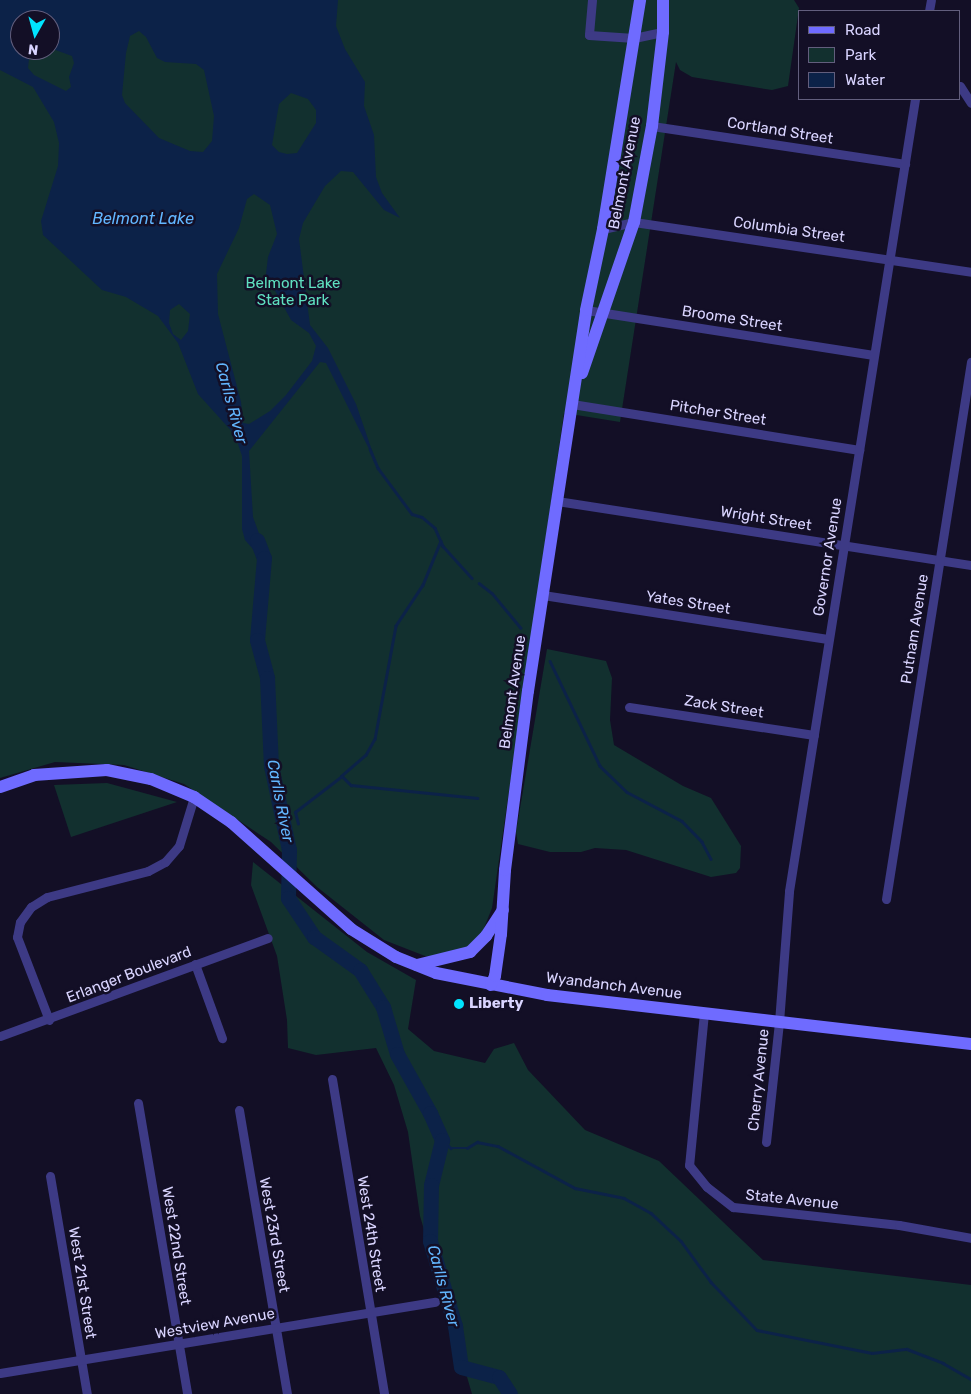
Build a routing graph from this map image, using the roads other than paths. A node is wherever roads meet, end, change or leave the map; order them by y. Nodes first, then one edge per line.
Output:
1 (592, 0) edge
2 (640, 0) edge
3 (662, 0) edge
4 (668, 0) edge
5 (663, 15) junction
6 (663, 32) junction
7 (634, 38) junction
8 (961, 88) edge
9 (915, 100) edge
10 (971, 103) edge
11 (652, 126) junction
12 (905, 164) junction
13 (634, 222) junction
14 (604, 229) junction
15 (890, 259) junction
16 (971, 272) edge
17 (586, 310) junction
18 (603, 313) junction
19 (874, 355) junction
20 (971, 362) edge
21 (572, 404) junction
22 (859, 450) junction
23 (557, 501) junction
24 (844, 545) junction
25 (940, 560) junction
26 (971, 566) edge
27 (543, 595) junction
28 (828, 639) junction
29 (629, 707) dead end
30 (814, 735) junction
31 (0, 787) edge
32 (194, 797) junction
33 (886, 899) dead end
34 (504, 908) junction
35 (268, 938) dead end
36 (195, 964) junction
37 (417, 965) junction
38 (491, 984) junction
39 (704, 1013) junction
40 (49, 1020) junction
41 (780, 1022) junction
42 (0, 1036) edge
43 (222, 1038) dead end
44 (971, 1044) edge
45 (332, 1079) dead end
46 (138, 1104) dead end
47 (239, 1110) dead end
48 (766, 1142) dead end
49 (50, 1176) dead end
50 (971, 1238) edge
51 (435, 1302) dead end
52 (370, 1312) junction
53 (276, 1328) junction
54 (178, 1344) junction
55 (81, 1361) junction
56 (0, 1373) edge
57 (86, 1394) edge
58 (187, 1394) edge
59 (286, 1394) edge
60 (384, 1394) edge

1 - 7 street
2 - 7 street, Belmont Avenue
3 - 5 street, Belmont Avenue
4 - 5 street
5 - 6 street, Belmont Avenue
6 - 7 street
6 - 11 street, Belmont Avenue
7 - 14 street, Belmont Avenue
8 - 10 street
9 - 12 street, Governor Avenue
11 - 12 street, Cortland Street
11 - 13 street, Belmont Avenue
12 - 15 street, Governor Avenue
13 - 14 street, Columbia Street
13 - 15 street, Columbia Street
13 - 18 street, Belmont Avenue
14 - 17 street, Belmont Avenue
15 - 16 street, Columbia Street
15 - 19 street, Governor Avenue
17 - 18 street, Broome Street
17 - 21 street, Belmont Avenue
18 - 19 street, Broome Street
18 - 21 street, Belmont Avenue
19 - 22 street, Governor Avenue
20 - 25 street, Putnam Avenue
21 - 22 street, Pitcher Street
21 - 23 street, Belmont Avenue
22 - 24 street, Governor Avenue
23 - 24 street, Wright Street
23 - 27 street, Belmont Avenue
24 - 25 street, Wright Street
24 - 28 street, Governor Avenue
25 - 26 street, Wright Street
25 - 33 street, Putnam Avenue
27 - 28 street, Yates Street
27 - 34 street, Belmont Avenue
28 - 30 street, Governor Avenue
29 - 30 street, Zack Street
30 - 41 street, Governor Avenue
31 - 32 street, Wyandanch Avenue
32 - 37 street, Wyandanch Avenue
32 - 40 street
34 - 37 street
34 - 38 street, Belmont Avenue
35 - 36 street, Erlanger Boulevard
36 - 40 street, Erlanger Boulevard
36 - 43 street
37 - 38 street, Wyandanch Avenue
38 - 39 street, Wyandanch Avenue
39 - 41 street, Wyandanch Avenue
39 - 50 street, State Avenue
40 - 42 street, Erlanger Boulevard
41 - 44 street, Wyandanch Avenue
41 - 48 street, Cherry Avenue
45 - 52 street, West 24th Street
46 - 54 street, West 22nd Street
47 - 53 street, West 23rd Street
49 - 55 street, West 21st Street
51 - 52 street, Westview Avenue
52 - 53 street, Westview Avenue
52 - 60 street, West 24th Street
53 - 54 street, Westview Avenue
53 - 59 street, West 23rd Street
54 - 55 street, Westview Avenue
54 - 58 street, West 22nd Street
55 - 56 street, Westview Avenue
55 - 57 street, West 21st Street

